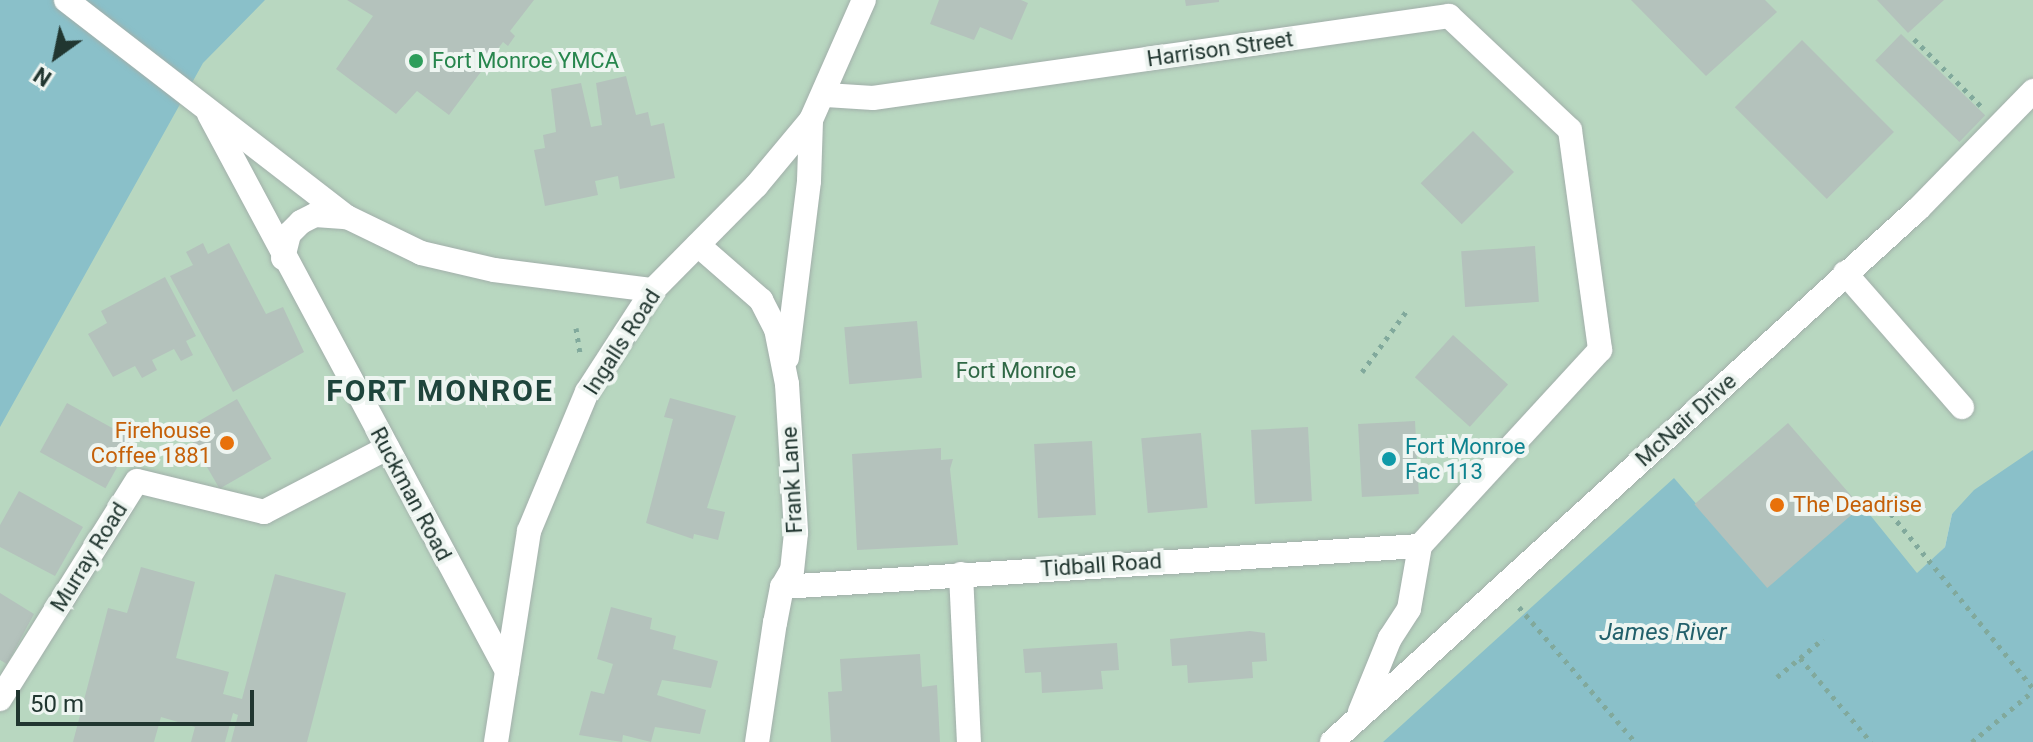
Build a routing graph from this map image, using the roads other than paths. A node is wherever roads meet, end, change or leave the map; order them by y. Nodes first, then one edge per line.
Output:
1 (66, 0) edge
2 (864, 0) edge
3 (2033, 91) edge
4 (826, 95) junction
5 (204, 105) junction
6 (811, 120) junction
7 (347, 217) junction
8 (698, 245) junction
9 (283, 258) junction
10 (1845, 273) junction
11 (653, 290) junction
12 (785, 368) junction
13 (1962, 407) dead end
14 (387, 448) junction
15 (1420, 546) junction
16 (961, 574) junction
17 (782, 587) junction
18 (507, 671) junction
19 (0, 699) edge
20 (1360, 712) junction
21 (496, 742) edge
22 (757, 742) edge
23 (969, 742) edge
24 (1332, 742) edge

1 - 5 street, Ruckman Road
2 - 4 street, Ingalls Road
3 - 10 street, McNair Drive
4 - 6 street, Ingalls Road
4 - 15 street, Harrison Street
5 - 7 street, Ruckman Road
5 - 9 street, Ruckman Road
6 - 8 street, Ingalls Road
6 - 12 street
7 - 9 street
7 - 11 street, Ruckman Road
8 - 11 street, Ingalls Road
8 - 12 street, Frank Lane
9 - 14 street, Ruckman Road
10 - 13 street
10 - 20 street, McNair Drive
11 - 18 street, Ingalls Road
12 - 17 street, Frank Lane
14 - 18 street, Ruckman Road
14 - 19 street, Murray Road
15 - 16 street, Tidball Road
15 - 20 street
16 - 17 street, Tidball Road
16 - 23 street
17 - 22 street, Frank Lane
18 - 21 street, Ingalls Road
20 - 24 street, McNair Drive

